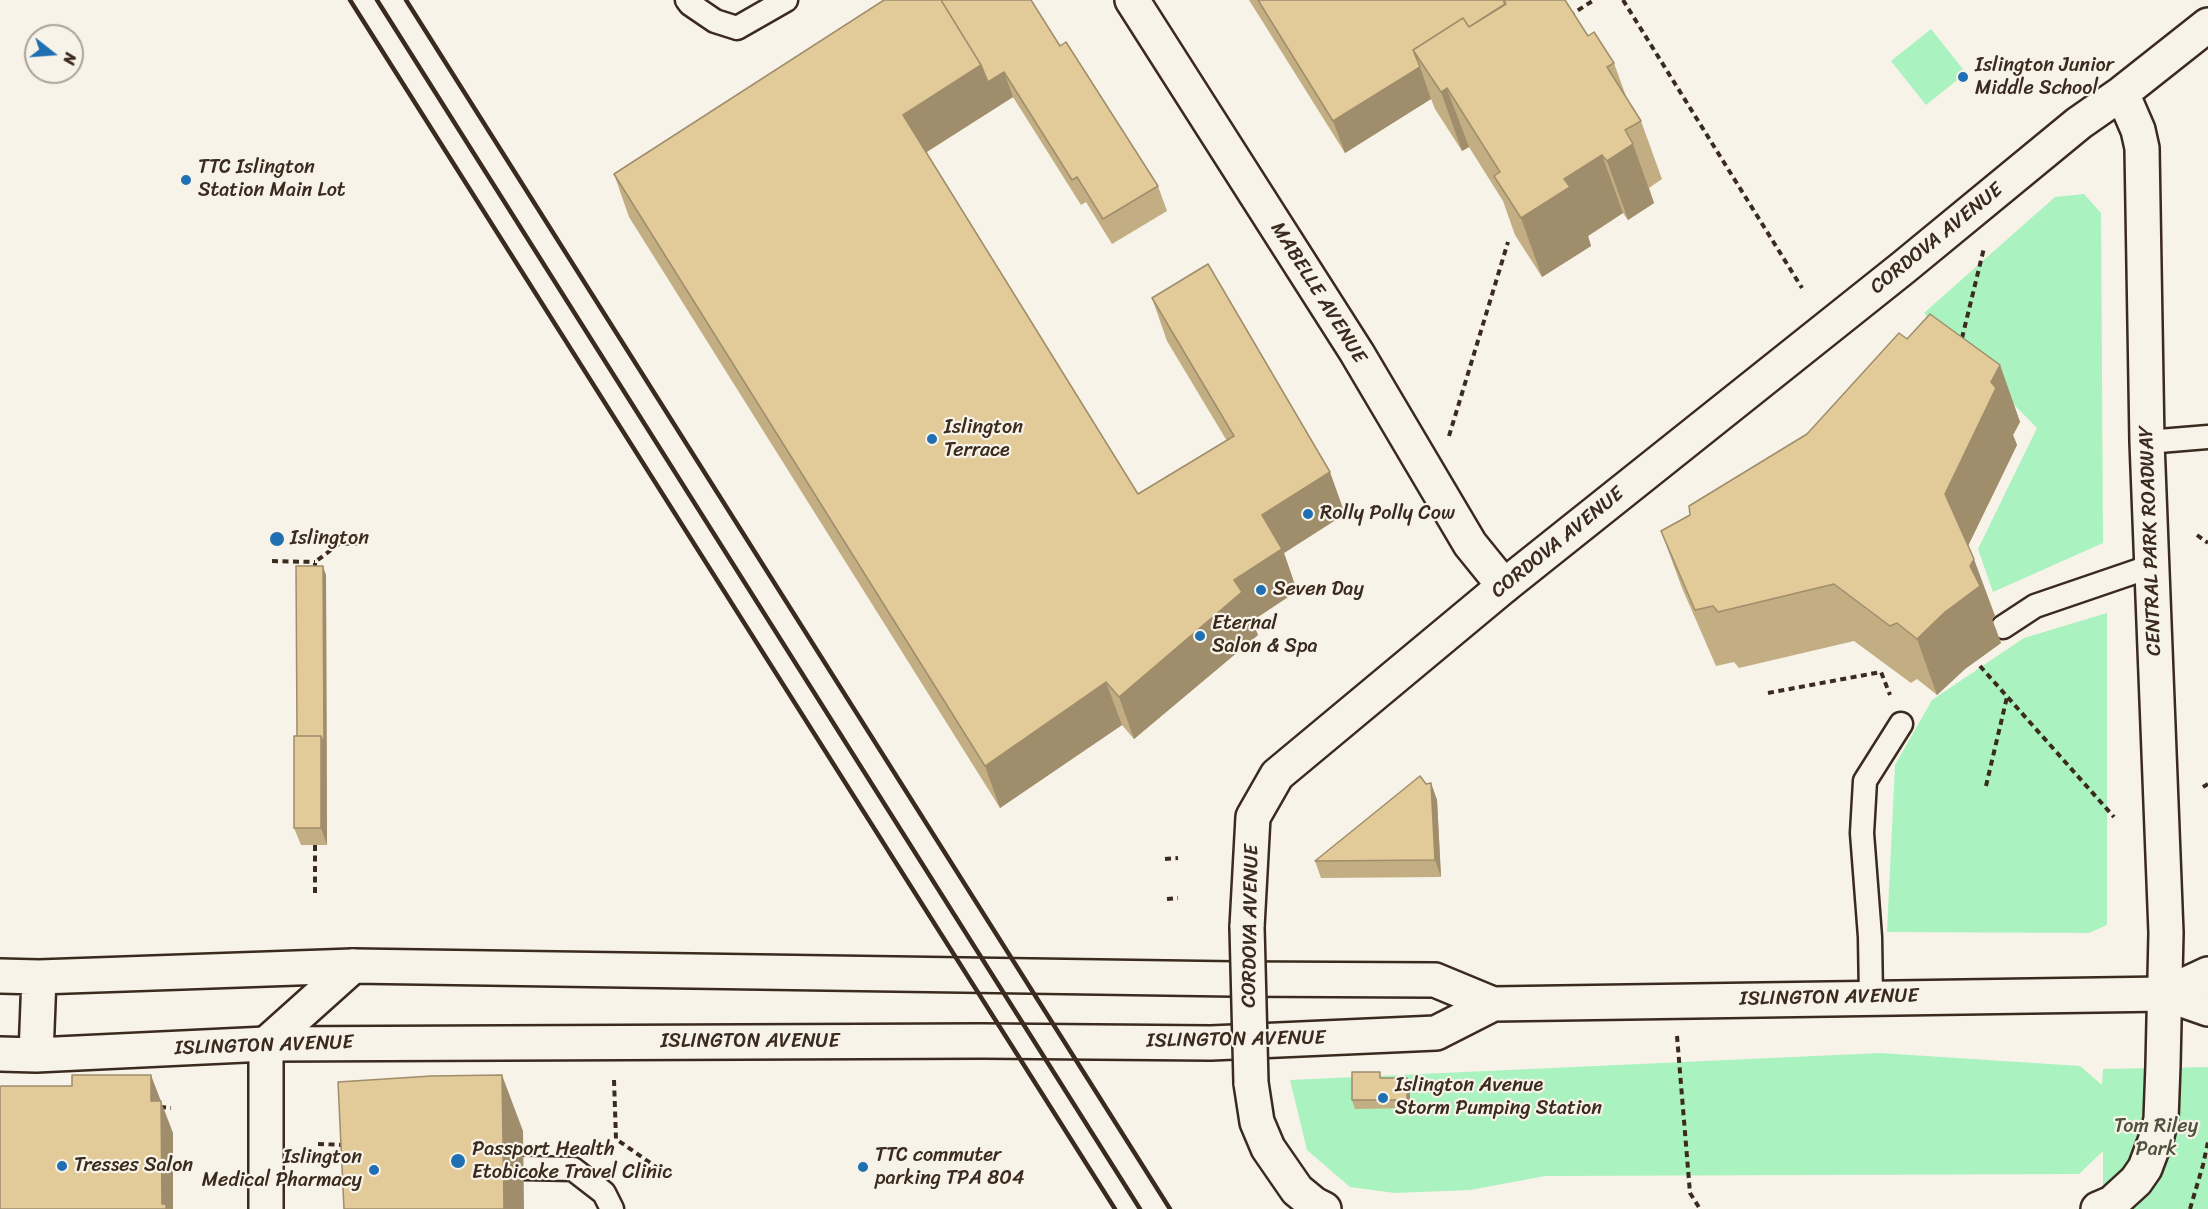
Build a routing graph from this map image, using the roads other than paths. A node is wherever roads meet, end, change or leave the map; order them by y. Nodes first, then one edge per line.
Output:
1 (687, 0) edge
2 (786, 0) edge
3 (1132, 0) edge
4 (2208, 25) edge
5 (2122, 93) junction
6 (2208, 437) edge
7 (2147, 442) junction
8 (2152, 566) junction
9 (1504, 586) junction
10 (2003, 627) dead end
11 (1901, 724) road end
12 (353, 966) junction
13 (2208, 974) edge
14 (0, 976) edge
15 (39, 976) junction
16 (2165, 994) junction
17 (1871, 998) junction
18 (1493, 1004) junction
19 (2208, 1009) edge
20 (266, 1044) junction
21 (0, 1054) edge
22 (36, 1055) junction
23 (524, 1168) dead end
24 (266, 1209) edge
25 (612, 1209) edge
26 (1324, 1209) edge
27 (2098, 1209) edge

1 - 2 lane
3 - 9 main road, MABELLE AVENUE
4 - 5 main road, CORDOVA AVENUE
5 - 7 main road, CENTRAL PARK ROADWAY
5 - 9 main road, CORDOVA AVENUE
6 - 7 lane
7 - 8 main road, CENTRAL PARK ROADWAY
8 - 10 lane
8 - 16 main road, CENTRAL PARK ROADWAY
9 - 26 main road, CORDOVA AVENUE, bridge
11 - 17 lane
12 - 15 main road, ISLINGTON AVENUE
12 - 18 main road, ISLINGTON AVENUE
12 - 20 main road
13 - 16 main road, ISLINGTON AVENUE
14 - 15 main road, ISLINGTON AVENUE
15 - 22 main road
16 - 17 main road, ISLINGTON AVENUE
16 - 19 main road, ISLINGTON AVENUE
16 - 27 main road
17 - 18 main road, ISLINGTON AVENUE
18 - 20 main road, ISLINGTON AVENUE
20 - 22 main road, ISLINGTON AVENUE
20 - 24 main road
21 - 22 main road, ISLINGTON AVENUE
23 - 25 lane

